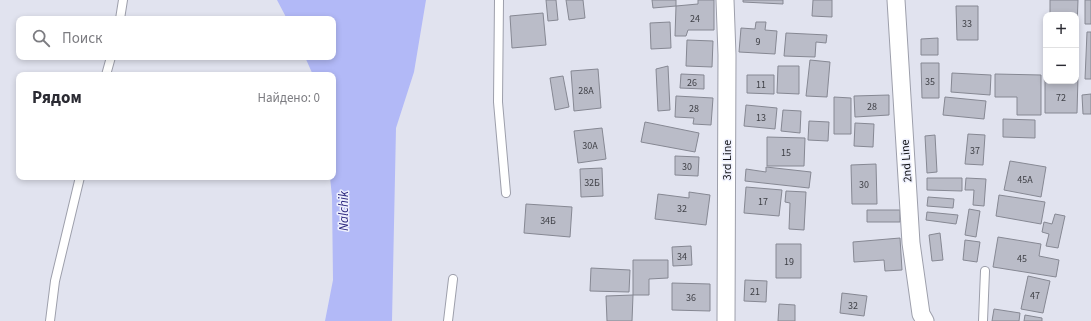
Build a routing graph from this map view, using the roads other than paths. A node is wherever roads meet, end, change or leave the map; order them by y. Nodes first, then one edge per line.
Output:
1 (123, 0) edge
2 (498, 0) edge
3 (725, 0) edge
4 (896, 0) edge
5 (120, 16) edge
6 (110, 60) edge
7 (107, 72) edge
8 (79, 180) edge
9 (506, 193) dead end
10 (985, 271) dead end
11 (453, 279) dead end
12 (50, 321) edge
13 (448, 321) edge
14 (726, 321) edge
15 (925, 321) edge
16 (983, 321) edge

1 - 5 lane
2 - 9 lane
3 - 14 street, 3rd Line
4 - 15 street, 2nd Line
6 - 7 lane
8 - 12 lane
10 - 16 lane
11 - 13 lane

